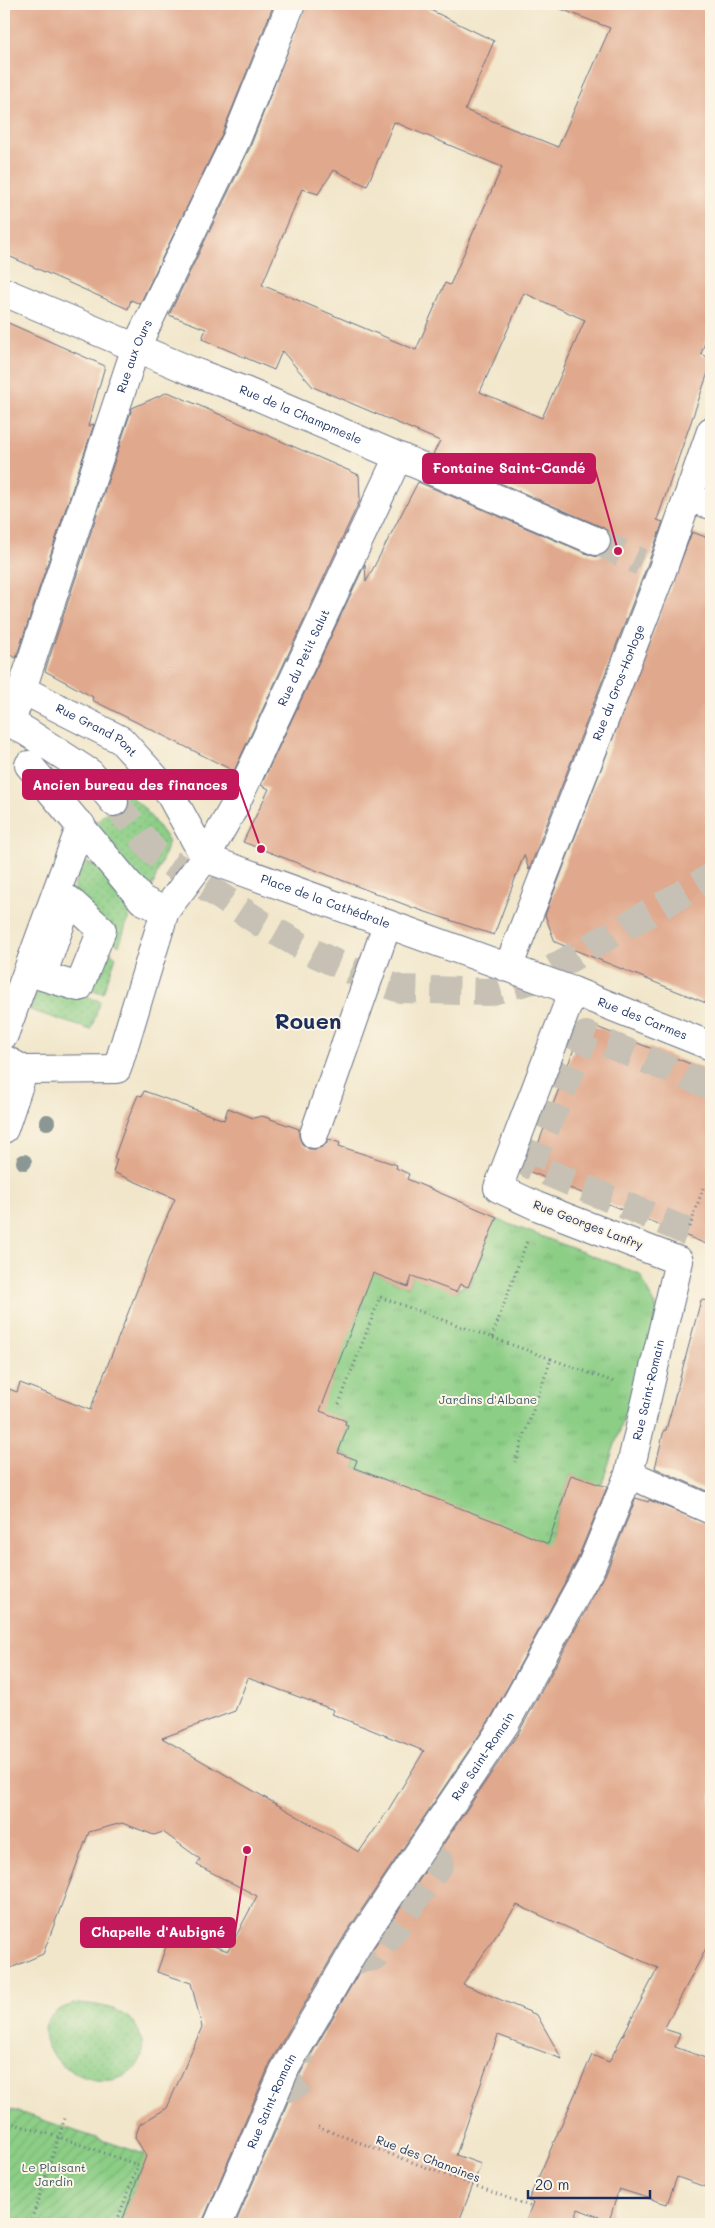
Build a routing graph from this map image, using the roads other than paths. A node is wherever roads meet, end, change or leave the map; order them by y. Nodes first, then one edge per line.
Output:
1 (291, 4) edge
2 (4, 292) edge
3 (136, 347) junction
4 (711, 431) edge
5 (398, 457) junction
6 (700, 502) edge
7 (596, 541) tunnel mouth
8 (23, 690) junction
9 (7, 721) edge
10 (29, 765) dead end
11 (114, 802) tunnel mouth
12 (81, 825) junction
13 (205, 858) junction
14 (165, 911) junction
15 (387, 925) junction
16 (508, 968) junction
17 (573, 991) junction
18 (4, 1034) edge
19 (711, 1046) edge
20 (14, 1065) edge
21 (4, 1129) edge
22 (314, 1134) dead end
23 (679, 1261) joint
24 (629, 1474) junction
25 (711, 1510) edge
26 (218, 2224) edge

1 - 3 street, Rue aux Ours
2 - 3 street, Rue de la Champmesle
3 - 5 street, Rue de la Champmesle
3 - 8 street, Rue aux Ours
4 - 6 street, Rue du Gros-Horloge
5 - 7 street, Rue de la Champmesle
5 - 13 street, Rue du Petit Salut
6 - 16 street, Rue du Gros-Horloge
8 - 9 street, Rue aux Ours
8 - 13 street, Rue Grand Pont
9 - 11 street
10 - 12 street
12 - 14 street
12 - 18 street
13 - 14 street
13 - 15 street, Place de la Cathédrale
14 - 20 street
15 - 16 street, Place de la Cathédrale
15 - 22 street
16 - 17 street, Place de la Cathédrale
17 - 19 street, Rue des Carmes
17 - 23 street, Rue Georges Lanfry
20 - 21 street
23 - 24 street, Rue Saint-Romain
24 - 25 street
24 - 26 street, Rue Saint-Romain

